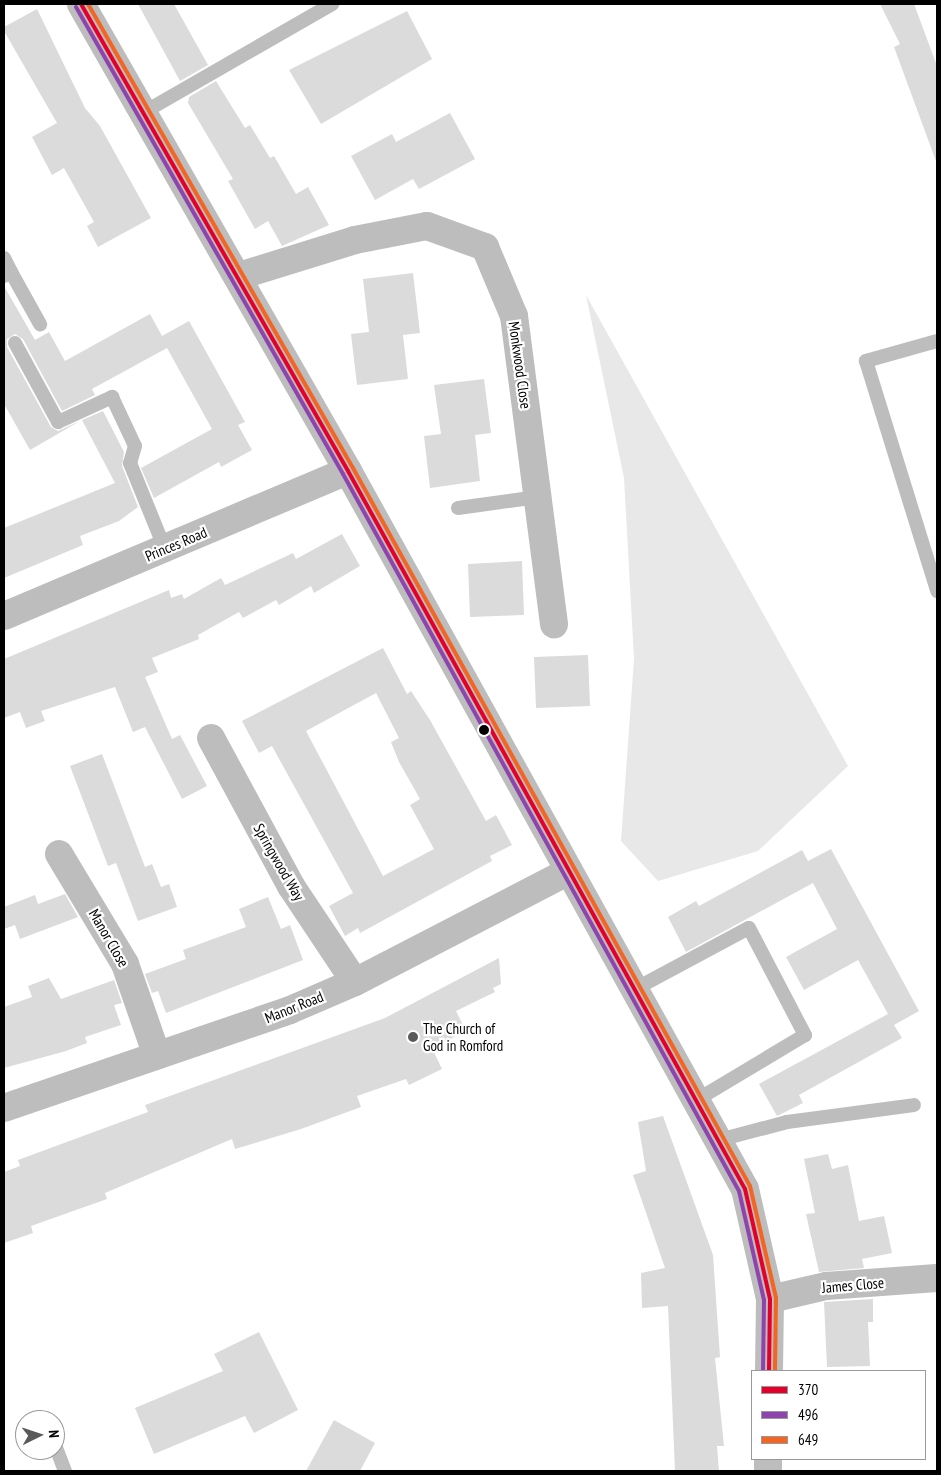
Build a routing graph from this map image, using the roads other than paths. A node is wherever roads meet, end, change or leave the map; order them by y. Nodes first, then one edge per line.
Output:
1 (81, 4) edge
2 (332, 4) edge
3 (146, 111) junction
4 (4, 258) edge
5 (7, 274) edge
6 (238, 276) junction
7 (40, 324) dead end
8 (937, 341) edge
9 (15, 343) dead end
10 (348, 471) junction
11 (537, 497) junction
12 (458, 508) dead end
13 (165, 548) junction
14 (937, 591) edge
15 (4, 616) edge
16 (554, 624) dead end
17 (211, 738) dead end
18 (59, 854) dead end
19 (571, 875) junction
20 (355, 982) junction
21 (634, 989) junction
22 (157, 1056) junction
23 (698, 1100) junction
24 (914, 1105) dead end
25 (4, 1108) edge
26 (719, 1140) junction
27 (937, 1278) edge
28 (770, 1299) junction
29 (769, 1370) edge

1 - 3 street
2 - 3 lane
3 - 6 street
4 - 5 lane
5 - 7 lane
6 - 10 street
6 - 11 street, Monkwood Close
8 - 14 lane
9 - 13 lane
10 - 13 street, Princes Road
10 - 19 street
11 - 12 lane
11 - 16 street, Monkwood Close
13 - 15 street, Princes Road
17 - 20 street, Springwood Way
18 - 22 street, Manor Close
19 - 20 street, Manor Road
19 - 21 street
20 - 22 street, Manor Road
21 - 23 street
21 - 23 lane
22 - 25 street, Manor Road
23 - 26 street
24 - 26 lane
26 - 28 street
27 - 28 street, James Close
28 - 29 street

